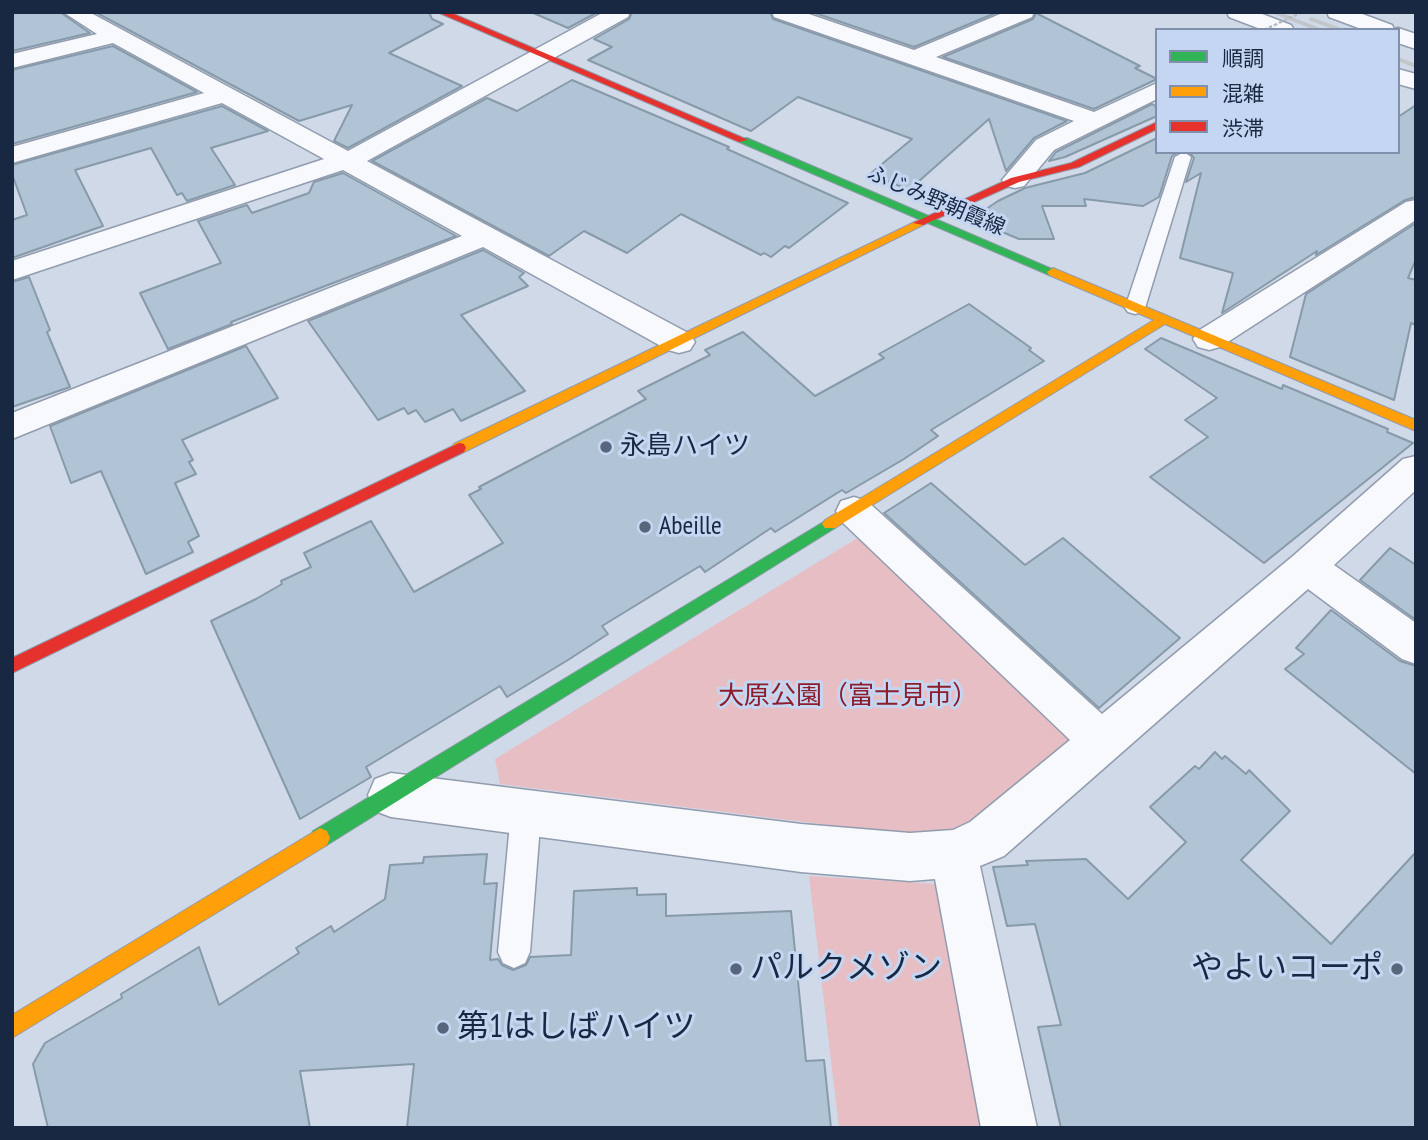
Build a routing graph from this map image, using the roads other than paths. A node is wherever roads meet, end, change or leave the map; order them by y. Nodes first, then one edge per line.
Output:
1 (73, 12) edge
2 (441, 12) edge
3 (620, 12) edge
4 (782, 12) edge
5 (1024, 12) edge
6 (1237, 12) edge
7 (1338, 12) edge
8 (1388, 12) edge
9 (1375, 26) edge
10 (1278, 28) edge
11 (115, 36) junction
12 (540, 55) junction
13 (915, 58) junction
14 (12, 61) edge
15 (1155, 91) edge
16 (224, 95) junction
17 (1094, 120) junction
18 (1155, 126) edge
19 (12, 155) edge
20 (1183, 157) dead end
21 (342, 161) junction
22 (1014, 180) junction
23 (1412, 214) edge
24 (926, 220) junction
25 (484, 237) junction
26 (12, 271) edge
27 (1135, 308) junction
28 (1163, 320) junction
29 (1209, 339) junction
30 (679, 342) junction
31 (1416, 426) edge
32 (12, 427) edge
33 (1416, 469) edge
34 (854, 511) junction
35 (1307, 567) junction
36 (1416, 646) edge
37 (12, 666) edge
38 (1101, 741) junction
39 (391, 795) junction
40 (526, 813) junction
41 (954, 854) junction
42 (514, 952) dead end
43 (12, 1027) edge
44 (1009, 1128) edge

1 - 11 street
2 - 12 street, ふじみ野朝霞線
3 - 12 street
4 - 13 street
5 - 13 street
6 - 10 street
7 - 9 street
8 - 9 street
11 - 14 street
11 - 16 street
12 - 21 street
12 - 24 street, ふじみ野朝霞線
13 - 17 street
15 - 17 street
16 - 19 street
16 - 21 street
17 - 22 street
18 - 22 street
20 - 27 lane
21 - 25 street
21 - 26 street
22 - 24 street
23 - 29 street
24 - 27 street, ふじみ野朝霞線
24 - 30 street
25 - 30 street
25 - 32 street
27 - 28 street, ふじみ野朝霞線
28 - 29 street, ふじみ野朝霞線
28 - 34 street
29 - 31 street, ふじみ野朝霞線
30 - 37 street
33 - 35 street
34 - 38 street
34 - 39 street
35 - 36 street
35 - 38 street
38 - 41 street
39 - 40 street
39 - 43 street
40 - 41 street
40 - 42 lane
41 - 44 street

